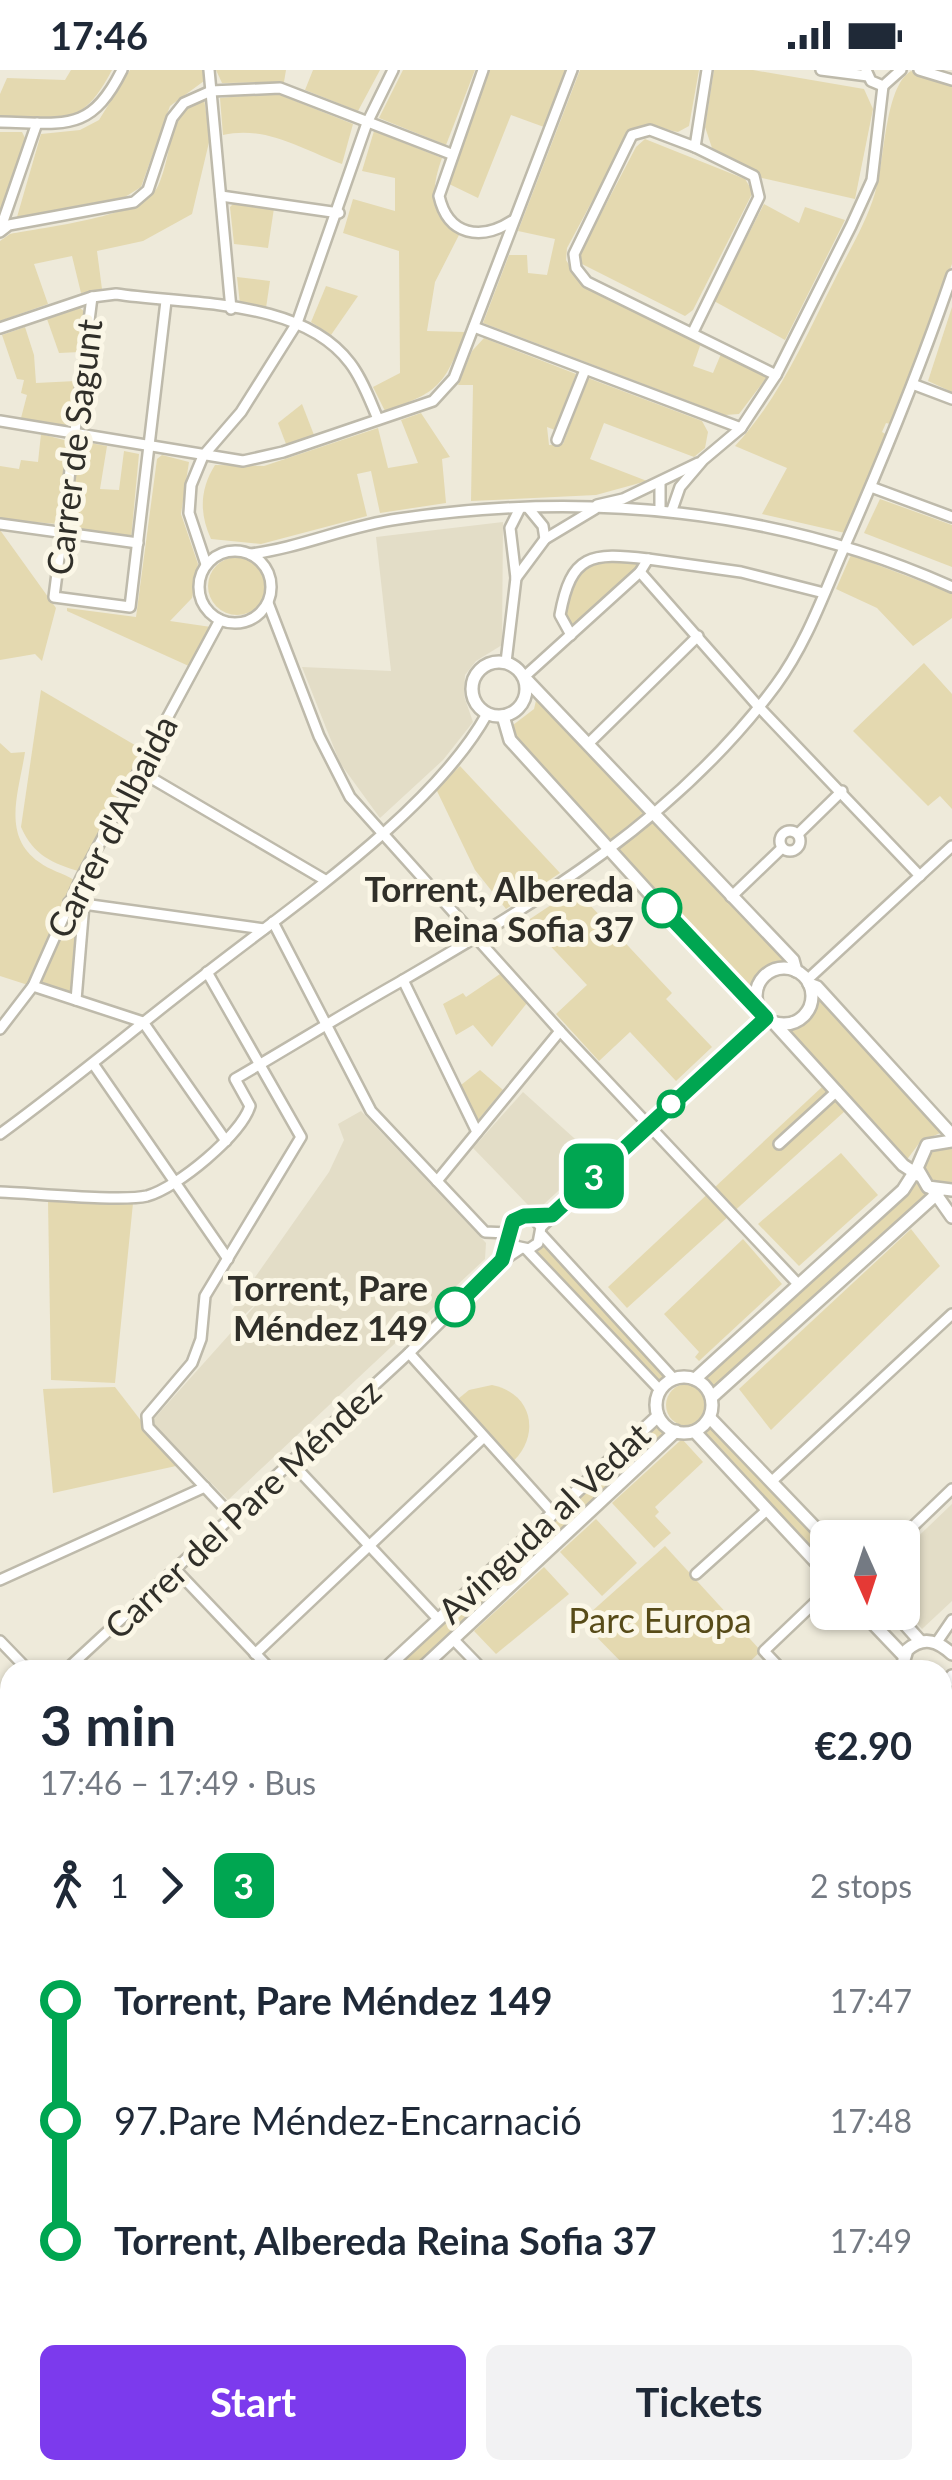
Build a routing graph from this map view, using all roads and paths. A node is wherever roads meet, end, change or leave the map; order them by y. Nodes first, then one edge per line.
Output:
1 (122, 70) edge
2 (209, 70) edge
3 (392, 70) edge
4 (482, 70) edge
5 (572, 70) edge
6 (707, 70) edge
7 (821, 70) edge
8 (901, 70) edge
9 (918, 70) edge
10 (867, 73) edge
11 (952, 80) edge
12 (883, 86) junction
13 (211, 91) junction
14 (0, 122) edge
15 (37, 123) junction
16 (367, 123) junction
17 (695, 147) junction
18 (450, 154) junction
19 (220, 196) junction
20 (339, 212) junction
21 (514, 220) junction
22 (0, 231) edge
23 (952, 275) edge
24 (92, 297) junction
25 (166, 301) junction
26 (231, 309) junction
27 (297, 323) junction
28 (0, 328) edge
29 (474, 328) junction
30 (693, 332) junction
31 (585, 370) junction
32 (776, 376) junction
33 (915, 386) junction
34 (952, 399) edge
35 (378, 419) junction
36 (0, 421) edge
37 (742, 428) junction
38 (75, 434) junction
39 (557, 440) dead end
40 (149, 448) junction
41 (202, 456) junction
42 (702, 460) junction
43 (660, 483) junction
44 (871, 487) junction
45 (585, 508) junction
46 (598, 508) junction
47 (524, 509) junction
48 (660, 509) junction
49 (672, 510) junction
50 (952, 517) edge
51 (0, 524) edge
52 (61, 535) junction
53 (545, 538) junction
54 (510, 541) junction
55 (138, 543) junction
56 (198, 544) junction
57 (846, 544) junction
58 (536, 548) junction
59 (277, 550) junction
60 (250, 554) junction
61 (216, 555) junction
62 (648, 559) junction
63 (206, 564) junction
64 (266, 568) junction
65 (640, 572) junction
66 (516, 578) junction
67 (952, 587) edge
68 (824, 593) junction
69 (268, 602) junction
70 (220, 620) junction
71 (571, 636) junction
72 (698, 636) junction
73 (506, 662) junction
74 (524, 678) junction
75 (758, 706) junction
76 (488, 714) junction
77 (503, 716) junction
78 (589, 743) junction
79 (141, 772) junction
80 (842, 791) junction
81 (656, 813) junction
82 (382, 834) junction
83 (952, 846) edge
84 (610, 850) junction
85 (920, 876) junction
86 (325, 880) junction
87 (732, 897) junction
88 (69, 902) junction
89 (84, 904) junction
90 (273, 922) junction
91 (264, 929) junction
92 (479, 938) junction
93 (796, 971) junction
94 (207, 972) junction
95 (403, 980) junction
96 (808, 982) junction
97 (32, 986) junction
98 (76, 1000) junction
99 (757, 1004) junction
100 (770, 1021) junction
101 (143, 1022) junction
102 (326, 1025) junction
103 (0, 1029) edge
104 (560, 1030) junction
105 (260, 1064) junction
106 (94, 1065) junction
107 (837, 1091) junction
108 (648, 1124) junction
109 (478, 1132) junction
110 (0, 1134) edge
111 (952, 1139) edge
112 (226, 1142) junction
113 (779, 1144) dead end
114 (917, 1172) junction
115 (174, 1180) junction
116 (437, 1181) junction
117 (0, 1192) edge
118 (940, 1192) edge
119 (952, 1217) edge
120 (539, 1227) junction
121 (510, 1237) junction
122 (523, 1249) junction
123 (228, 1259) junction
124 (502, 1260) junction
125 (798, 1284) junction
126 (952, 1314) edge
127 (408, 1353) junction
128 (674, 1379) junction
129 (695, 1379) junction
130 (660, 1390) junction
131 (712, 1396) junction
132 (658, 1416) junction
133 (710, 1418) junction
134 (676, 1431) junction
135 (695, 1432) junction
136 (484, 1437) junction
137 (291, 1462) junction
138 (771, 1482) junction
139 (205, 1487) junction
140 (952, 1489) edge
141 (768, 1510) junction
142 (553, 1513) junction
143 (232, 1516) junction
144 (920, 1520) edge
145 (810, 1522) edge
146 (371, 1546) junction
147 (810, 1556) edge
148 (176, 1569) junction
149 (696, 1574) dead end
150 (0, 1580) edge
151 (810, 1607) edge
152 (438, 1619) junction
153 (952, 1620) edge
154 (875, 1630) edge
155 (910, 1630) edge
156 (453, 1639) junction
157 (0, 1641) edge
158 (920, 1641) junction
159 (937, 1642) junction
160 (255, 1654) junction
161 (951, 1654) edge
162 (18, 1660) edge
163 (77, 1660) edge
164 (261, 1660) edge
165 (395, 1660) edge
166 (431, 1660) edge
167 (474, 1660) edge
168 (773, 1660) edge
169 (896, 1660) edge
170 (904, 1660) edge

1 - 15 street
2 - 13 street
3 - 16 street
4 - 18 street
5 - 21 street
6 - 17 street
7 - 10 street
8 - 12 street
9 - 11 street
10 - 12 street
12 - 32 street
13 - 16 street
13 - 19 street
13 - 22 street
14 - 15 street
15 - 22 street
16 - 18 street
16 - 20 street
17 - 30 street
17 - 30 street
18 - 21 street
19 - 20 street
19 - 26 street
20 - 27 street
21 - 29 street
23 - 33 street
24 - 25 street
24 - 28 street
24 - 38 street, Carrer de Sagunt
25 - 26 street
25 - 40 street
26 - 27 street
27 - 35 street
27 - 41 street
29 - 31 street
29 - 35 street
30 - 32 street
31 - 37 street
31 - 39 street
32 - 37 street
33 - 34 street
33 - 44 street
35 - 41 street
36 - 38 street
37 - 42 street
38 - 40 street
38 - 52 street, Carrer de Sagunt
40 - 41 street
40 - 55 street
41 - 56 street
42 - 43 street
42 - 49 street
43 - 45 street
43 - 48 street
44 - 50 street
44 - 57 street
45 - 46 street
45 - 47 street
46 - 48 street
46 - 53 street
47 - 53 street
47 - 54 street
47 - 59 street
48 - 49 street
49 - 57 street
51 - 52 street
52 - 55 street
52 - 55 street, Carrer de Sagunt
53 - 58 street
54 - 58 street
54 - 66 street
56 - 61 street
56 - 63 street
57 - 67 street
57 - 68 street
58 - 66 street
59 - 60 street
59 - 64 street
60 - 61 street
60 - 64 street
61 - 63 street
62 - 65 street
62 - 68 street
62 - 71 street
63 - 70 street
64 - 69 street
65 - 71 street
65 - 72 street
66 - 73 street
68 - 75 street
69 - 70 street
69 - 82 street
70 - 79 street, Carrer d'Albaida
71 - 74 street
72 - 75 street
72 - 78 street
73 - 74 street
73 - 76 street
74 - 77 street
74 - 78 street
75 - 80 street
75 - 81 street
76 - 77 street
76 - 82 street
77 - 84 street
78 - 81 street
79 - 86 street
79 - 88 street, Carrer d'Albaida
80 - 85 street
80 - 87 street
81 - 84 street
81 - 87 street
82 - 86 street
82 - 92 street
83 - 85 street
84 - 92 street
84 - 99 street
85 - 96 street
86 - 90 street
87 - 93 street
88 - 89 street
88 - 97 street, Carrer d'Albaida
89 - 91 street
89 - 98 street
90 - 91 street
90 - 102 street
91 - 94 street
92 - 95 street
92 - 104 street
93 - 96 street
93 - 99 street
94 - 101 street
94 - 105 street
95 - 102 street
95 - 109 street
96 - 100 street
96 - 111 street
97 - 98 street
97 - 103 street, Carrer d'Albaida
98 - 101 street
99 - 100 street
100 - 107 street
100 - 108 street
101 - 106 street
101 - 112 street
102 - 105 street
102 - 116 street
104 - 108 street
104 - 109 street
105 - 112 street
105 - 123 street
106 - 110 street
106 - 115 street
107 - 113 street
107 - 114 street
108 - 120 street
108 - 125 street
109 - 116 street
111 - 114 street
112 - 115 street
114 - 118 street
114 - 125 street
115 - 117 street
115 - 123 street
116 - 121 street
118 - 119 street
118 - 131 street
120 - 121 street
120 - 122 street, Carrer del Pare Méndez
120 - 128 street
121 - 122 street
121 - 124 street, Carrer del Pare Méndez
122 - 124 street, Carrer del Pare Méndez
122 - 130 street
123 - 139 street
124 - 127 street, Carrer del Pare Méndez
125 - 129 street
126 - 138 street
127 - 136 street
127 - 137 street, Carrer del Pare Méndez
128 - 129 street
128 - 130 street
129 - 131 street
130 - 132 street
131 - 133 street
132 - 134 street
132 - 142 street, Avinguda al Vedat
133 - 135 street
133 - 138 street
134 - 135 street
134 - 156 street, Avinguda al Vedat
135 - 141 street
136 - 142 street
136 - 146 street
137 - 143 street, Carrer del Pare Méndez
137 - 146 street
138 - 145 street
139 - 143 street
139 - 150 street
140 - 144 street
141 - 147 street
141 - 149 street
142 - 152 street, Avinguda al Vedat
143 - 148 street, Carrer del Pare Méndez
146 - 152 street
146 - 160 street
148 - 160 street
148 - 163 street, Carrer del Pare Méndez
151 - 168 street
152 - 165 street, Avinguda al Vedat
153 - 159 street
154 - 169 street
155 - 158 street
156 - 166 street, Avinguda al Vedat
156 - 167 street
157 - 162 street
158 - 159 street
158 - 170 street
159 - 161 street
160 - 164 street

